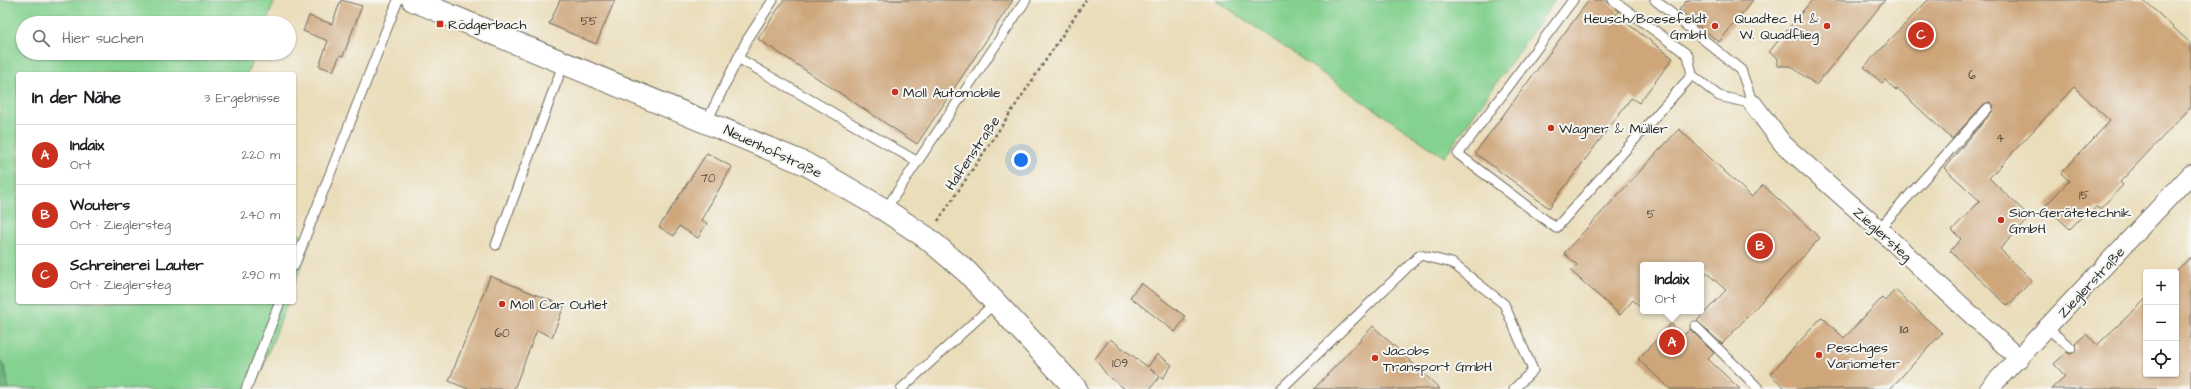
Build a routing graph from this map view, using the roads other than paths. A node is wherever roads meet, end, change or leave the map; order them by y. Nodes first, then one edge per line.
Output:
1 (398, 0) edge
2 (413, 0) edge
3 (773, 0) edge
4 (1026, 0) edge
5 (1573, 0) edge
6 (1613, 0) edge
7 (1655, 0) edge
8 (738, 58) junction
9 (564, 62) junction
10 (1692, 74) junction
11 (1753, 104) junction
12 (1988, 108) dead end
13 (707, 121) junction
14 (918, 162) junction
15 (2191, 174) edge
16 (885, 210) junction
17 (1879, 229) junction
18 (496, 245) dead end
19 (296, 261) edge
20 (995, 302) junction
21 (279, 304) edge
22 (1695, 326) dead end
23 (2047, 328) junction
24 (2071, 348) dead end
25 (2019, 359) junction
26 (246, 389) edge
27 (901, 389) edge
28 (1076, 389) edge
29 (1281, 389) edge
30 (1514, 389) edge
31 (1759, 389) edge
32 (1990, 389) edge

1 - 19 lane
2 - 9 street, Neuenhofstraße
3 - 8 lane
4 - 14 lane
5 - 10 lane
6 - 10 lane
7 - 11 lane
8 - 13 lane
8 - 14 lane
9 - 13 street, Neuenhofstraße
9 - 18 lane
10 - 11 lane
11 - 17 street, Zieglersteg
12 - 17 lane
13 - 16 street, Neuenhofstraße
14 - 16 lane
15 - 23 street, Zieglerstraße
16 - 20 street, Neuenhofstraße
17 - 25 street, Zieglersteg
20 - 27 lane
20 - 28 street, Neuenhofstraße
21 - 26 lane
22 - 31 lane
23 - 24 lane
23 - 25 street, Zieglerstraße
25 - 32 street, Zieglerstraße
29 - 30 lane

